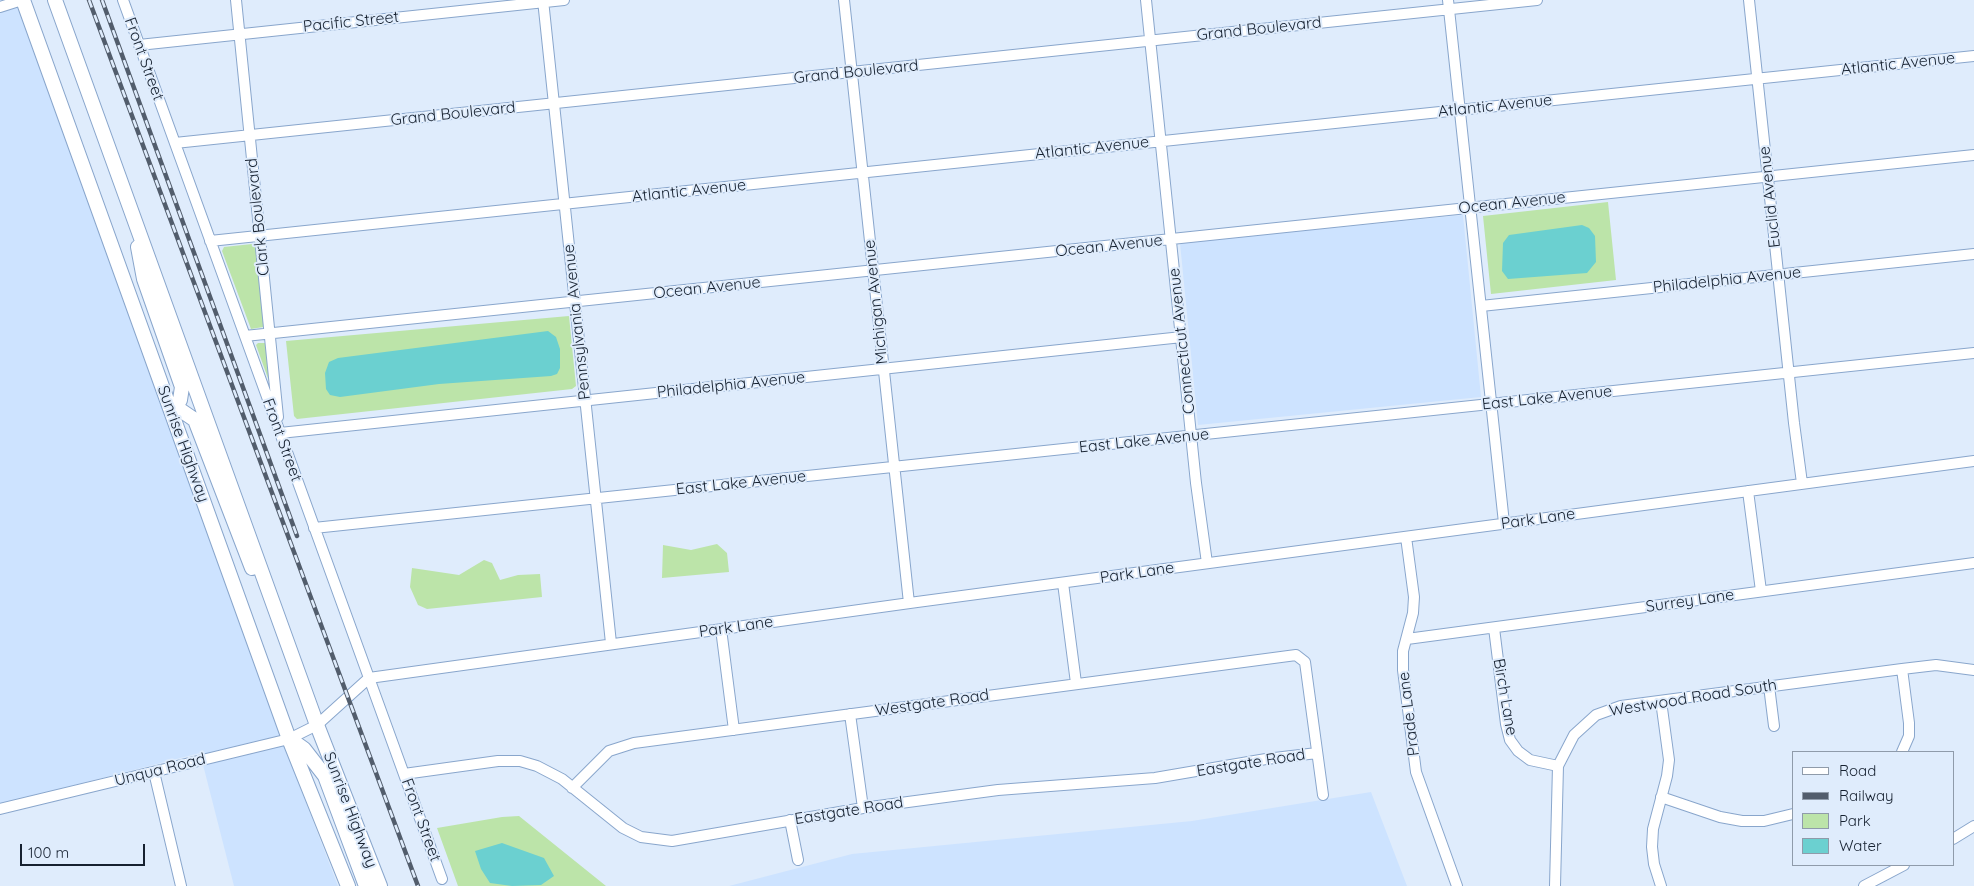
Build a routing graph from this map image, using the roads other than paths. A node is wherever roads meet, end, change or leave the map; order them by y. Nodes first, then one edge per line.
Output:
1 (22, 0) edge
2 (55, 0) edge
3 (123, 0) edge
4 (236, 0) edge
5 (564, 0) edge
6 (844, 0) edge
7 (1146, 0) edge
8 (1537, 0) edge
9 (1749, 0) edge
10 (543, 1) edge
11 (1448, 5) edge
12 (0, 7) edge
13 (240, 34) junction
14 (1150, 41) junction
15 (139, 45) junction
16 (1974, 56) edge
17 (852, 72) junction
18 (1758, 78) junction
19 (554, 103) junction
20 (1460, 110) junction
21 (250, 136) junction
22 (1161, 141) junction
23 (175, 143) junction
24 (1974, 155) edge
25 (862, 173) junction
26 (1768, 176) junction
27 (564, 204) junction
28 (130, 207) junction
29 (1470, 208) junction
30 (260, 236) junction
31 (1172, 239) junction
32 (210, 241) junction
33 (1974, 254) edge
34 (873, 271) junction
35 (1778, 275) junction
36 (575, 302) junction
37 (1481, 306) junction
38 (270, 335) junction
39 (244, 336) junction
40 (1182, 337) junction
41 (1974, 354) edge
42 (883, 369) junction
43 (1788, 373) junction
44 (585, 401) junction
45 (1491, 404) junction
46 (173, 407) junction
47 (280, 433) junction
48 (1192, 436) junction
49 (1974, 461) edge
50 (894, 467) junction
51 (1802, 483) junction
52 (1748, 491) junction
53 (595, 498) junction
54 (1504, 523) junction
55 (314, 528) junction
56 (1406, 537) junction
57 (1974, 562) edge
58 (1208, 563) junction
59 (1063, 583) junction
60 (1761, 591) junction
61 (273, 603) junction
62 (909, 604) junction
63 (1494, 628) junction
64 (721, 629) junction
65 (1407, 639) junction
66 (611, 643) junction
67 (1902, 669) junction
68 (1974, 670) edge
69 (369, 678) junction
70 (1076, 683) junction
71 (1769, 686) junction
72 (1661, 701) junction
73 (850, 714) junction
74 (318, 725) junction
75 (1774, 726) dead end
76 (734, 730) junction
77 (289, 739) junction
78 (1902, 751) edge
79 (1317, 753) junction
80 (1558, 766) junction
81 (154, 772) junction
82 (404, 774) junction
83 (572, 788) junction
84 (1323, 795) dead end
85 (1661, 797) junction
86 (863, 808) junction
87 (0, 809) edge
88 (1792, 814) edge
89 (790, 820) junction
90 (1974, 826) edge
91 (1954, 838) edge
92 (798, 860) dead end
93 (1902, 866) edge
94 (442, 879) dead end
95 (348, 883) edge
96 (181, 886) edge
97 (366, 886) edge
98 (380, 886) edge
99 (1456, 886) edge
100 (1555, 886) edge
101 (1661, 886) edge
102 (1864, 886) edge

1 - 12 street
1 - 46 highway, Sunrise Highway
2 - 28 highway, Sunrise Highway
3 - 15 street, Front Street
4 - 13 street, Clark Boulevard
5 - 10 street, Pacific Street
6 - 17 street, Michigan Avenue
7 - 14 street, Connecticut Avenue
8 - 11 street, Grand Boulevard
9 - 18 street, Euclid Avenue
10 - 13 street, Pacific Street
10 - 19 street, Pennsylvania Avenue
11 - 14 street, Grand Boulevard
11 - 20 street
13 - 15 street, Pacific Street
13 - 21 street, Clark Boulevard
14 - 17 street, Grand Boulevard
14 - 22 street, Connecticut Avenue
15 - 23 street, Front Street
16 - 18 street, Atlantic Avenue
17 - 19 street, Grand Boulevard
17 - 25 street, Michigan Avenue
18 - 20 street, Atlantic Avenue
18 - 26 street, Euclid Avenue
19 - 21 street, Grand Boulevard
19 - 27 street, Pennsylvania Avenue
20 - 22 street, Atlantic Avenue
20 - 29 street
21 - 23 street, Grand Boulevard
21 - 30 street, Clark Boulevard
22 - 25 street, Atlantic Avenue
22 - 31 street, Connecticut Avenue
23 - 32 street, Front Street
24 - 26 street, Ocean Avenue
25 - 27 street, Atlantic Avenue
25 - 34 street, Michigan Avenue
26 - 29 street, Ocean Avenue
26 - 35 street, Euclid Avenue
27 - 30 street, Atlantic Avenue
27 - 36 street, Pennsylvania Avenue
28 - 46 highway
28 - 61 highway, Sunrise Highway
29 - 31 street, Ocean Avenue
29 - 37 street
30 - 32 street, Atlantic Avenue
30 - 38 street, Clark Boulevard
31 - 34 street, Ocean Avenue
31 - 40 street, Connecticut Avenue
32 - 39 street, Front Street
33 - 35 street, Philadelphia Avenue
34 - 36 street, Ocean Avenue
34 - 42 street, Michigan Avenue
35 - 37 street, Philadelphia Avenue
35 - 43 street, Euclid Avenue
36 - 38 street, Ocean Avenue
36 - 44 street, Pennsylvania Avenue
37 - 45 street
38 - 39 street, Ocean Avenue
38 - 47 street, Clark Boulevard
39 - 47 street, Front Street
40 - 42 street, Philadelphia Avenue
40 - 48 street, Connecticut Avenue
41 - 43 street, East Lake Avenue
42 - 44 street, Philadelphia Avenue
42 - 50 street, Michigan Avenue
43 - 45 street, East Lake Avenue
43 - 51 street, Euclid Avenue
44 - 47 street, Philadelphia Avenue
44 - 53 street, Pennsylvania Avenue
45 - 48 street, East Lake Avenue
45 - 54 street
46 - 61 highway
46 - 77 highway, Sunrise Highway
47 - 55 street, Front Street
48 - 50 street, East Lake Avenue
48 - 58 street, Connecticut Avenue
49 - 51 street, Park Lane
50 - 53 street, East Lake Avenue
50 - 62 street, Michigan Avenue
51 - 52 street, Park Lane
52 - 54 street, Park Lane
52 - 60 street
53 - 55 street, East Lake Avenue
53 - 66 street, Pennsylvania Avenue
54 - 56 street, Park Lane
55 - 69 street, Front Street
56 - 58 street, Park Lane
56 - 65 street, Prade Lane
57 - 60 street, Surrey Lane
58 - 59 street, Park Lane
59 - 62 street, Park Lane
59 - 70 street
60 - 63 street, Surrey Lane
61 - 74 highway, Sunrise Highway
62 - 64 street, Park Lane
63 - 65 street, Surrey Lane
63 - 80 street, Birch Lane
64 - 66 street, Park Lane
64 - 76 street
65 - 99 street, Prade Lane
66 - 69 street, Park Lane
67 - 68 street, Westwood Road South
67 - 71 street, Westwood Road South
67 - 78 street
69 - 74 street
69 - 82 street, Front Street
70 - 73 street, Westgate Road
70 - 79 street, Westgate Road
71 - 72 street, Westwood Road South
71 - 75 street
72 - 80 street, Westwood Road South
72 - 85 street
73 - 76 street, Westgate Road
73 - 86 street
74 - 77 street, Unqua Road
74 - 98 highway, Sunrise Highway
76 - 83 street, Westgate Road
77 - 81 street, Unqua Road
77 - 95 highway, Sunrise Highway
77 - 97 highway
79 - 84 street
79 - 86 street, Eastgate Road
80 - 100 street, Westwood Road South
81 - 87 street, Unqua Road
81 - 96 street
82 - 83 street, Eastgate Road
82 - 94 street, Front Street
83 - 89 street, Eastgate Road
85 - 88 street
85 - 101 street
86 - 89 street, Eastgate Road
89 - 92 street
90 - 91 street
93 - 102 street

